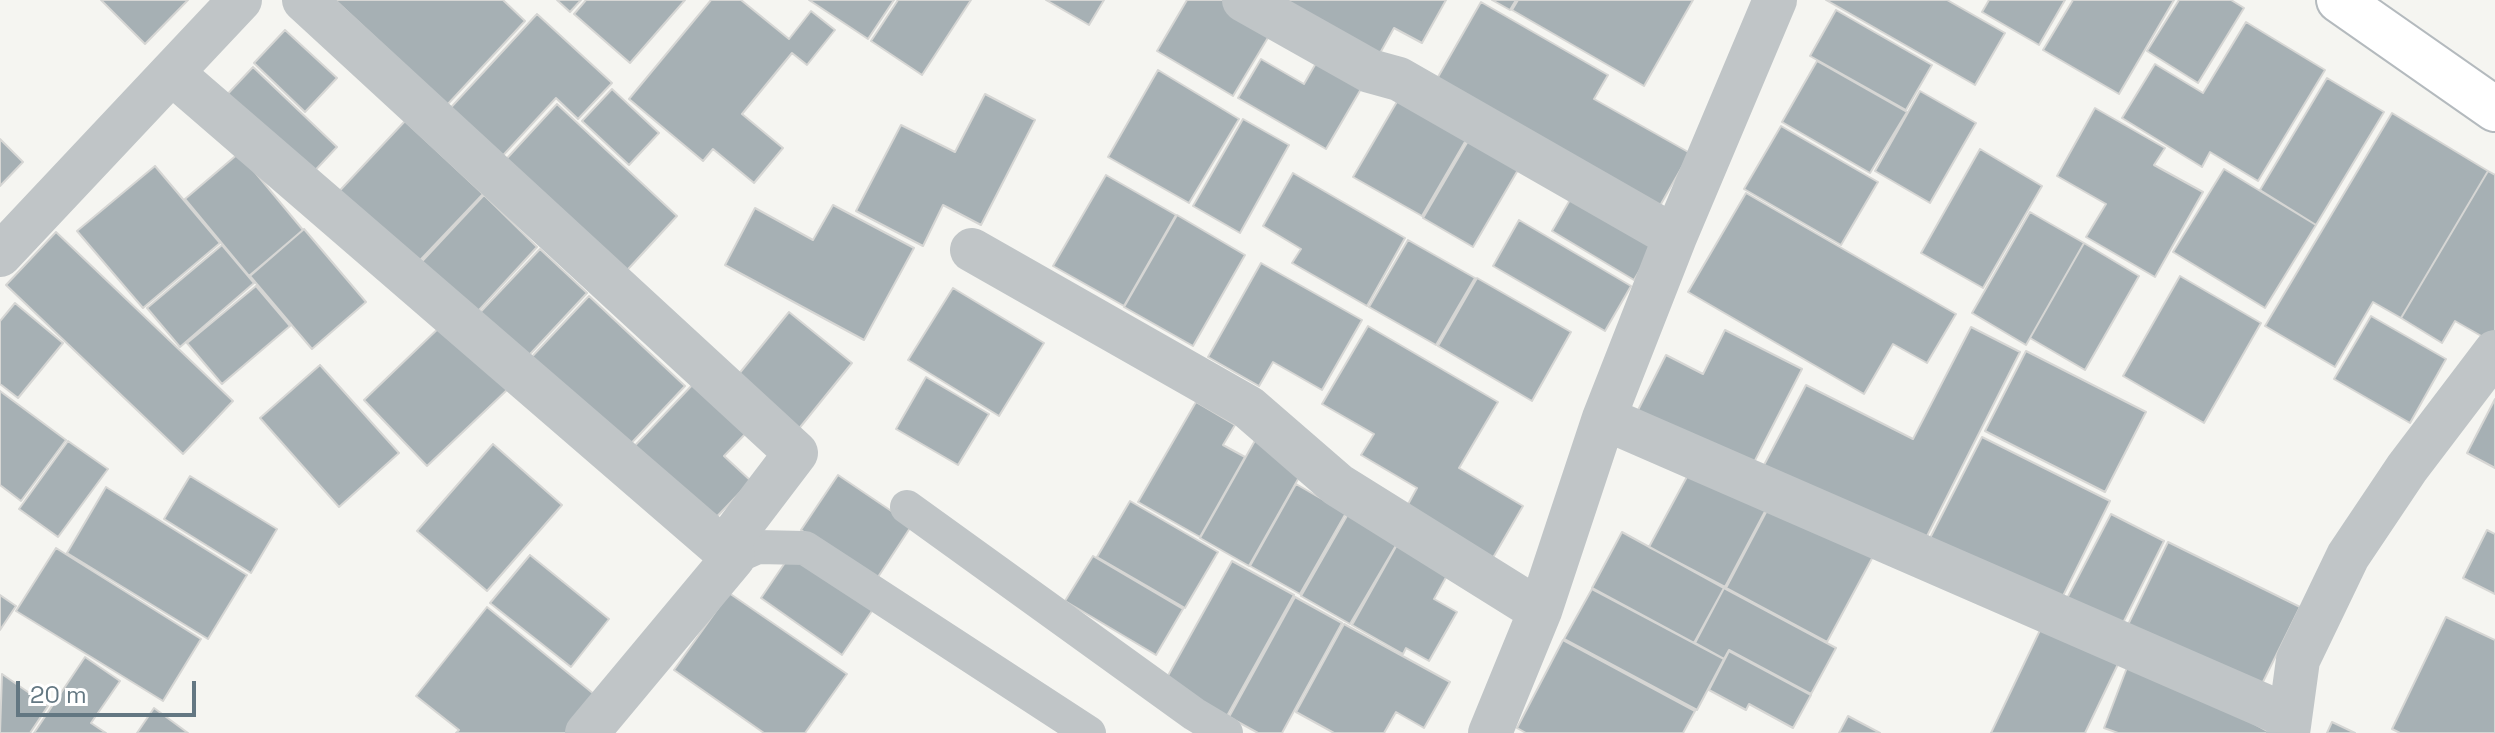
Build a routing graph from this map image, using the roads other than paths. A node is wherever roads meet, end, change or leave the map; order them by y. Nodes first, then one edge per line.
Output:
1 (240, 0) edge
2 (304, 0) edge
3 (1244, 0) edge
4 (2339, 0) edge
5 (1771, 2) edge
6 (172, 73) junction
7 (2495, 109) edge
8 (1675, 237) junction
9 (972, 250) dead end
10 (0, 255) edge
11 (2495, 352) edge
12 (1604, 418) junction
13 (907, 507) dead end
14 (728, 554) junction
15 (1540, 611) junction
16 (2289, 725) edge
17 (587, 733) edge
18 (1089, 733) edge
19 (1226, 733) edge
20 (1490, 733) edge

1 - 6 street
2 - 14 street
3 - 8 street
4 - 7 main road
5 - 8 street
6 - 10 street
6 - 14 street
8 - 12 street
9 - 15 street
11 - 16 street
12 - 15 street
12 - 16 street
13 - 19 lane
14 - 17 street
14 - 18 lane
15 - 20 street

